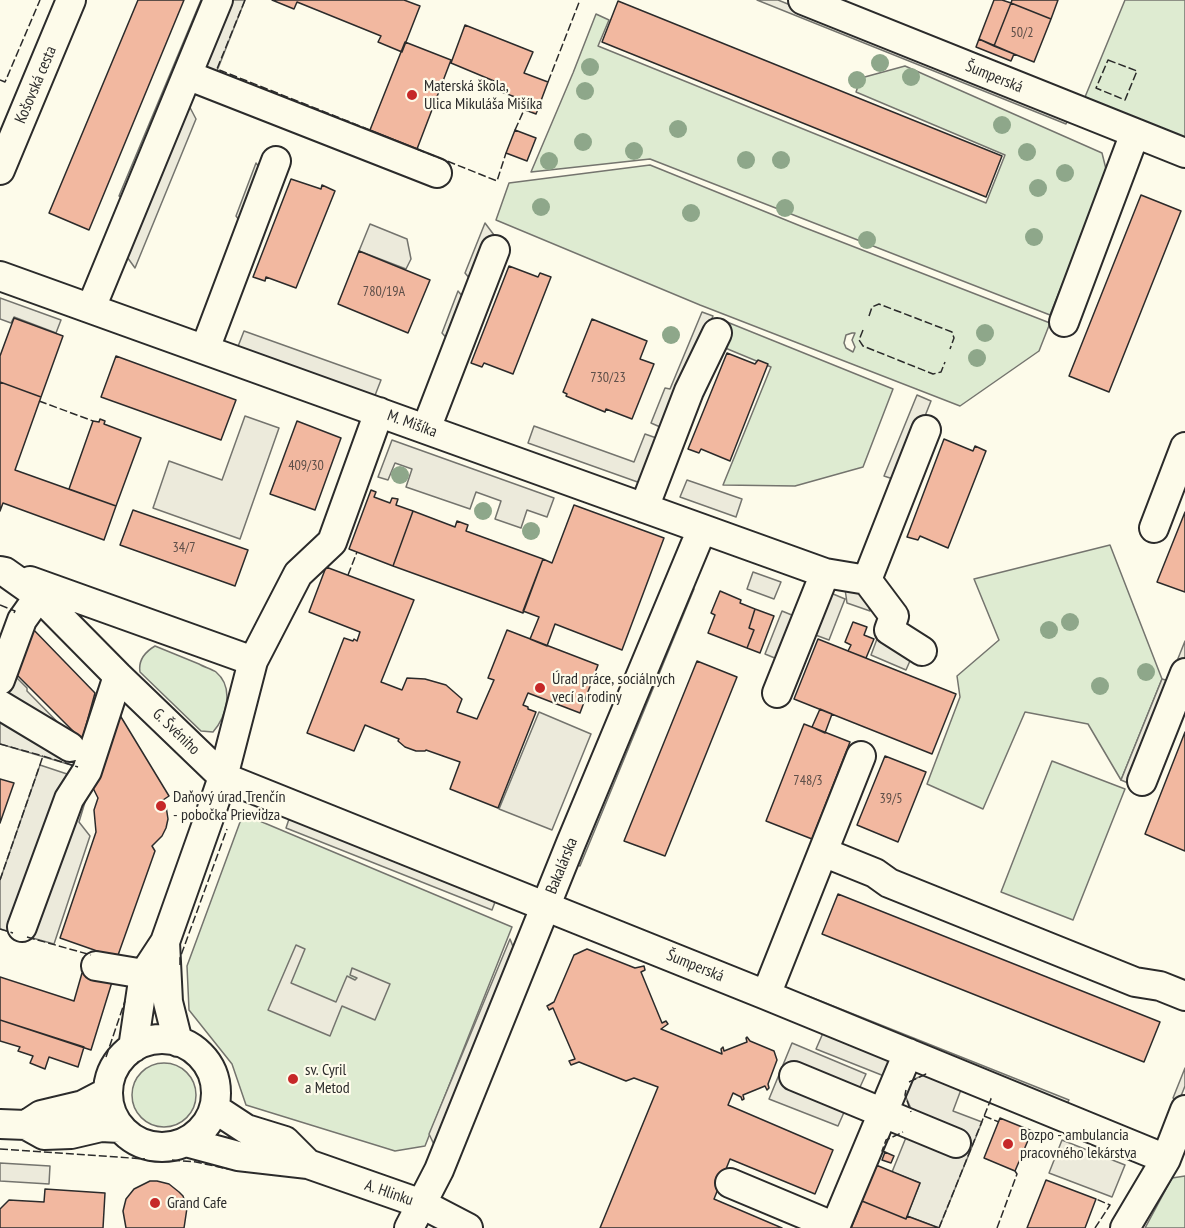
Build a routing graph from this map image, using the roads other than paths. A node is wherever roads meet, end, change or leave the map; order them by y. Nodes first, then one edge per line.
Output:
1 (71, 0) edge
2 (218, 0) edge
3 (803, 0) edge
4 (187, 75) junction
5 (1135, 133) junction
6 (1185, 153) edge
7 (276, 161) dead end
8 (0, 170) edge
9 (437, 172) dead end
10 (495, 250) dead end
11 (0, 276) edge
12 (91, 308) junction
13 (1064, 322) dead end
14 (717, 333) dead end
15 (205, 349) junction
16 (379, 412) junction
17 (426, 429) junction
18 (926, 430) dead end
19 (1185, 447) edge
20 (644, 508) junction
21 (1154, 528) dead end
22 (702, 529) junction
23 (825, 573) junction
24 (2, 575) edge
25 (867, 580) junction
26 (39, 597) junction
27 (922, 651) dead end
28 (253, 661) junction
29 (1185, 673) edge
30 (118, 676) junction
31 (0, 680) edge
32 (777, 693) dead end
33 (0, 705) edge
34 (70, 747) dead end
35 (861, 756) dead end
36 (223, 777) junction
37 (1142, 781) dead end
38 (823, 852) junction
39 (545, 906) junction
40 (22, 927) dead end
41 (165, 942) junction
42 (96, 966) dead end
43 (144, 974) junction
44 (766, 995) junction
45 (1185, 996) edge
46 (178, 1042) junction
47 (133, 1048) junction
48 (908, 1053) junction
49 (794, 1076) dead end
50 (108, 1092) junction
51 (214, 1108) junction
52 (1185, 1110) edge
53 (882, 1112) junction
54 (13, 1125) edge
55 (120, 1128) junction
56 (186, 1142) junction
57 (956, 1143) dead end
58 (1166, 1159) junction
59 (308, 1164) junction
60 (730, 1183) dead end
61 (416, 1216) edge
62 (468, 1228) edge
63 (1125, 1228) edge

1 - 8 street, Košovská cesta
2 - 4 street
3 - 5 street, Šumperská
4 - 9 street
4 - 12 street
5 - 6 street, Šumperská
5 - 13 street
7 - 15 street
10 - 17 street
11 - 12 street, M. Mišíka
12 - 15 street, M. Mišíka
14 - 20 street
15 - 16 street, M. Mišíka
16 - 17 street, M. Mišíka
16 - 28 street
17 - 20 street, M. Mišíka
18 - 25 street
19 - 21 street
20 - 22 street, M. Mišíka
22 - 23 street, M. Mišíka
22 - 39 street, Bakalárska
23 - 25 street, M. Mišíka
23 - 32 street
24 - 26 street, G. Švéniho
24 - 28 street
25 - 27 street
26 - 30 street, G. Švéniho
26 - 31 street
28 - 36 street
29 - 37 street
30 - 36 street, G. Švéniho
30 - 40 street
33 - 34 street
35 - 38 street
36 - 39 street, Šumperská
36 - 41 street
38 - 44 street
38 - 45 street
39 - 44 street, Šumperská
39 - 61 street, Bakalárska
41 - 43 street
41 - 46 street
42 - 43 street
43 - 47 street
44 - 48 street, Šumperská
46 - 47 street
46 - 51 street
47 - 50 street
48 - 53 street
48 - 58 street, Šumperská
49 - 53 street
50 - 54 street
50 - 55 street
51 - 56 street
51 - 59 street, A. Hlinku
52 - 58 street
53 - 57 street
53 - 60 street
54 - 55 street
55 - 56 street, A. Hlinku
56 - 59 street, A. Hlinku
58 - 63 street
59 - 61 street, A. Hlinku
61 - 62 street, A. Hlinku

